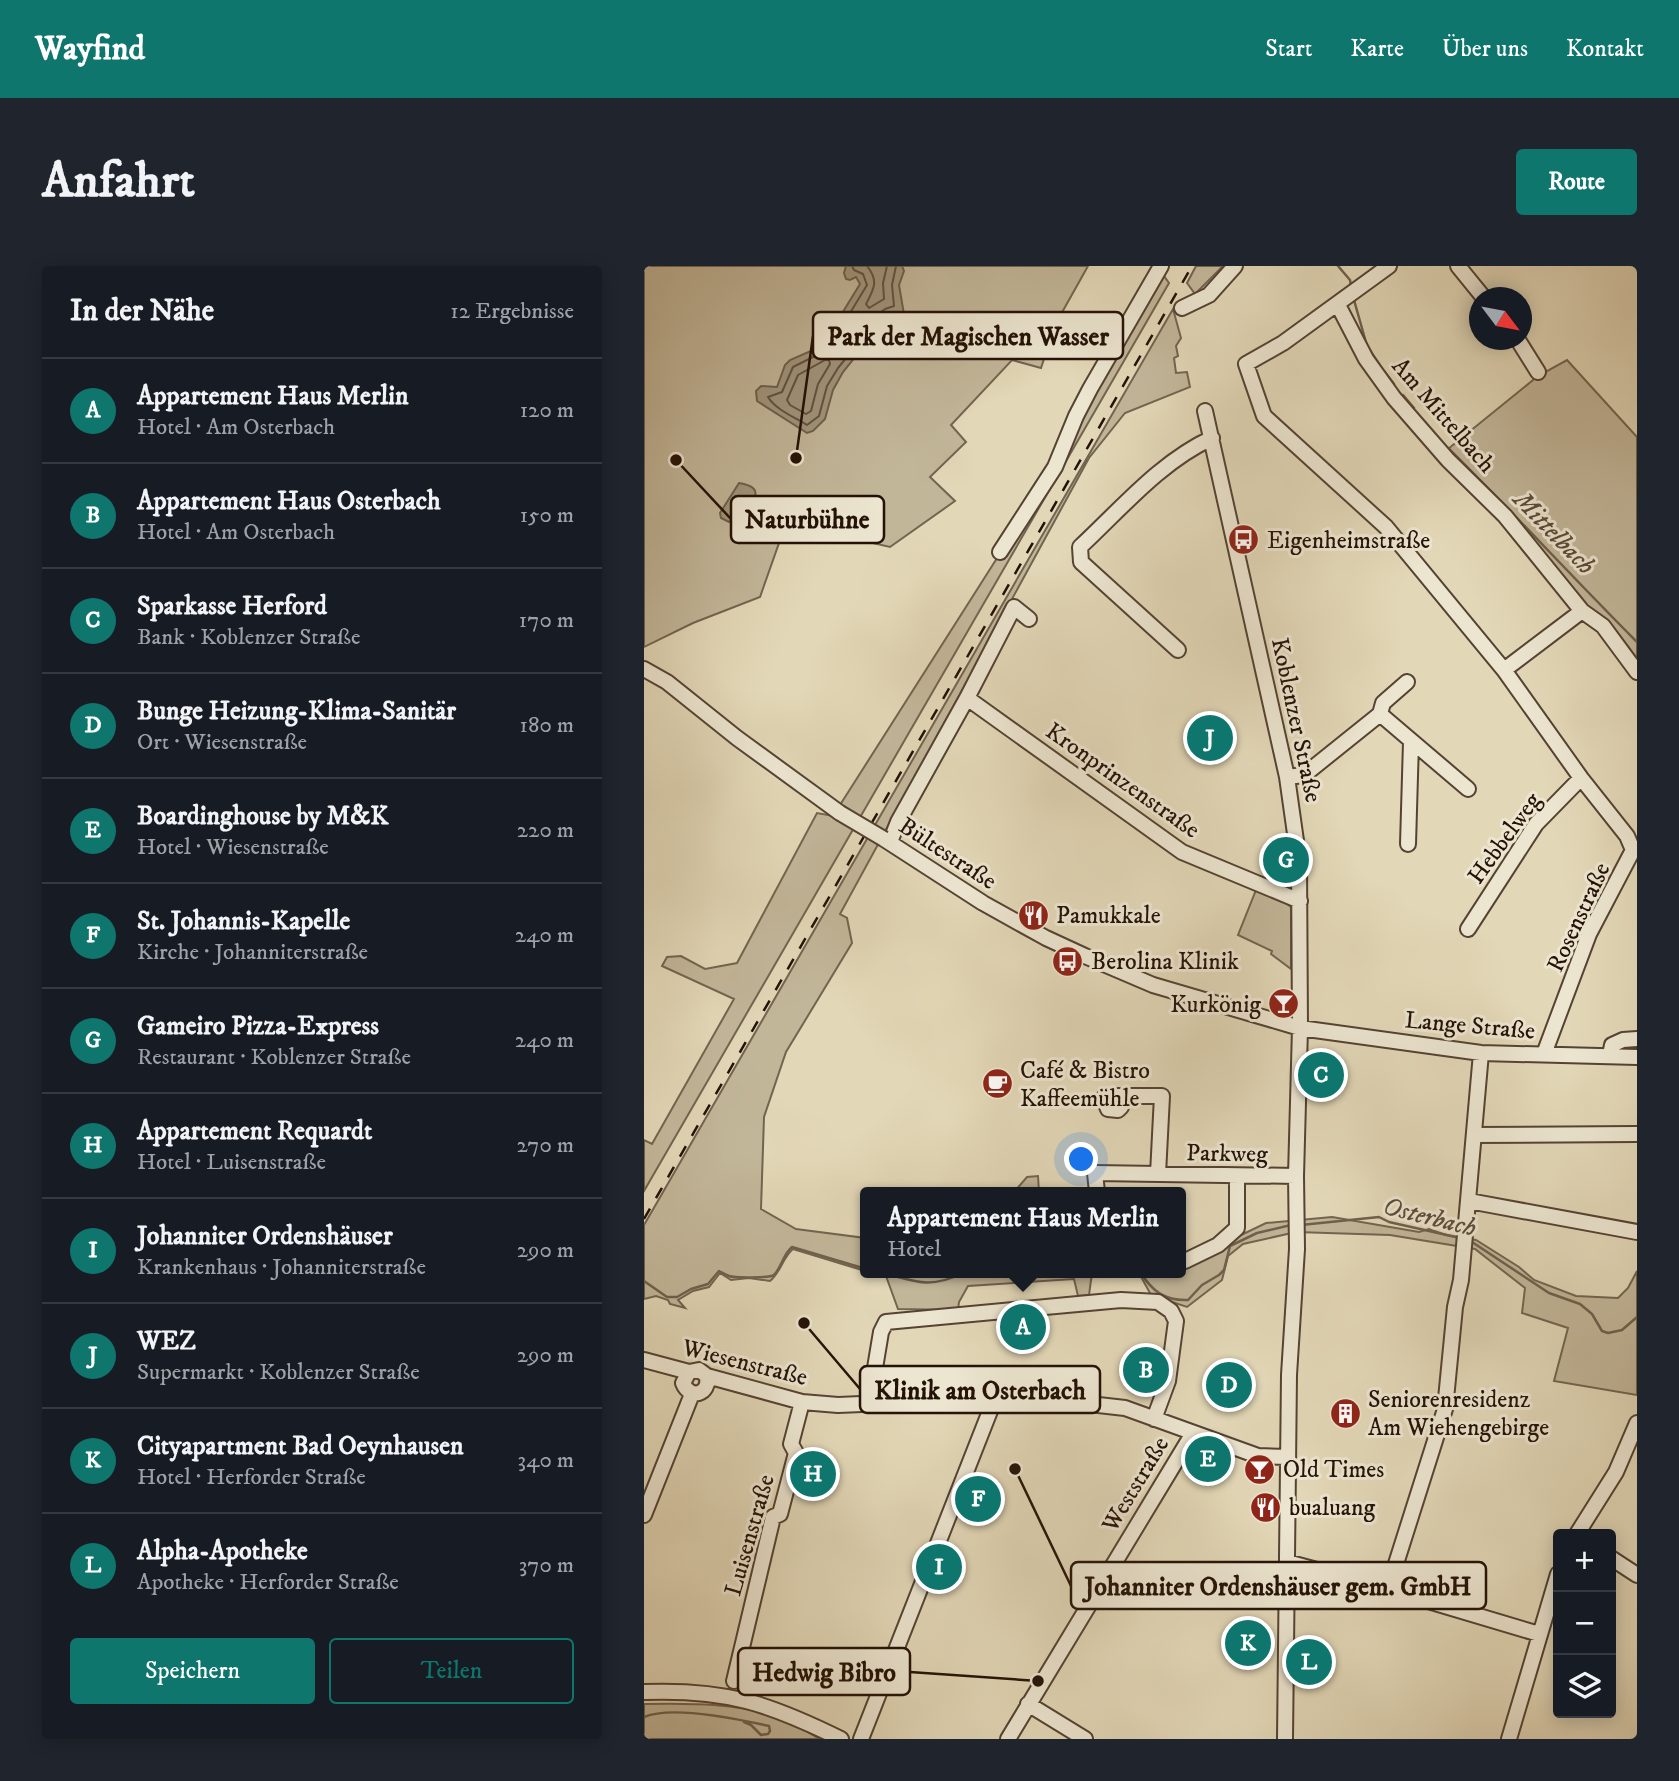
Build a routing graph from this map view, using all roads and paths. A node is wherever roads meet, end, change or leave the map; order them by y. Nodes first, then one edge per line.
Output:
1 (1161, 266) edge
2 (1235, 266) edge
3 (1390, 266) edge
4 (1458, 266) edge
5 (1475, 287) edge
6 (1343, 301) junction
7 (1182, 309) dead end
8 (1524, 350) edge
9 (1538, 372) dead end
10 (1205, 411) dead end
11 (1212, 438) junction
12 (1000, 552) dead end
13 (1582, 611) junction
14 (1029, 619) dead end
15 (1178, 650) dead end
16 (644, 669) edge
17 (1504, 670) junction
18 (1637, 672) edge
19 (1407, 682) dead end
20 (967, 698) junction
21 (1380, 715) junction
22 (1411, 742) junction
23 (1287, 777) junction
24 (1581, 778) junction
25 (1468, 789) dead end
26 (887, 841) junction
27 (1408, 844) dead end
28 (1300, 901) junction
29 (1468, 929) dead end
30 (1300, 1028) junction
31 (1637, 1040) edge
32 (1481, 1053) junction
33 (1544, 1054) junction
34 (1610, 1055) junction
35 (1637, 1057) edge
36 (1125, 1096) dead end
37 (1637, 1134) edge
38 (1474, 1135) junction
39 (1158, 1174) junction
40 (1237, 1176) junction
41 (1296, 1176) junction
42 (1096, 1187) edge
43 (1469, 1201) junction
44 (1637, 1232) edge
45 (1186, 1261) edge
46 (644, 1360) edge
47 (689, 1372) junction
48 (707, 1376) junction
49 (691, 1394) junction
50 (993, 1398) junction
51 (802, 1402) junction
52 (869, 1404) junction
53 (1154, 1419) junction
54 (1637, 1423) edge
55 (1193, 1433) junction
56 (1288, 1457) junction
57 (644, 1515) edge
58 (1580, 1529) edge
59 (1616, 1561) edge
60 (1287, 1562) junction
61 (1637, 1575) edge
62 (1388, 1589) junction
63 (1553, 1590) edge
64 (1539, 1634) junction
65 (734, 1681) dead end
66 (644, 1692) edge
67 (1028, 1704) junction
68 (841, 1739) edge
69 (861, 1739) edge
70 (1008, 1739) edge
71 (1086, 1739) edge
72 (1285, 1739) edge
73 (1509, 1739) edge

1 - 12 street
2 - 7 street
3 - 6 street
4 - 5 street
6 - 13 street, Am Mittelbach
6 - 17 street, Rosenstraße
8 - 9 street
10 - 11 street, Koblenzer Straße
11 - 15 street
11 - 23 street, Koblenzer Straße
13 - 17 street
13 - 18 street, Am Mittelbach
14 - 20 street
16 - 26 street, Bültestraße, bridge
17 - 24 street, Rosenstraße
19 - 21 street
20 - 26 street
20 - 28 street, Kronprinzenstraße
21 - 22 street
21 - 23 street
22 - 25 street
22 - 27 street
23 - 28 street, Koblenzer Straße
24 - 29 street, Hebbelweg
24 - 33 street, Rosenstraße
26 - 30 street, Bültestraße
28 - 30 street, Koblenzer Straße
30 - 32 street, Lange Straße
30 - 41 street, Koblenzer Straße
31 - 34 street
32 - 33 street, Lange Straße
32 - 38 street
33 - 34 street, Lange Straße
34 - 35 street, Lange Straße
36 - 39 street, Parkweg
37 - 38 street
38 - 43 street
39 - 40 street, Parkweg
39 - 42 street, Parkweg
40 - 41 street, Parkweg
40 - 45 street
41 - 56 street, Koblenzer Straße
43 - 44 street
43 - 62 street
46 - 47 street, Wiesenstraße
47 - 48 street, Wiesenstraße
47 - 49 street
48 - 49 street
48 - 51 street, Wiesenstraße
49 - 57 street
50 - 52 street, Wiesenstraße
50 - 53 street, Wiesenstraße
50 - 69 street
51 - 52 street, Wiesenstraße
51 - 65 street, Luisenstraße
52 - 53 street
53 - 55 street, Wiesenstraße
54 - 58 street
55 - 56 street, Wiesenstraße
55 - 67 street, Weststraße
56 - 60 street, Koblenzer Straße
59 - 61 street
60 - 62 street
60 - 72 street, Koblenzer Straße
62 - 64 street
63 - 64 street
64 - 73 street
66 - 68 street
67 - 70 street, Weststraße
67 - 71 street

